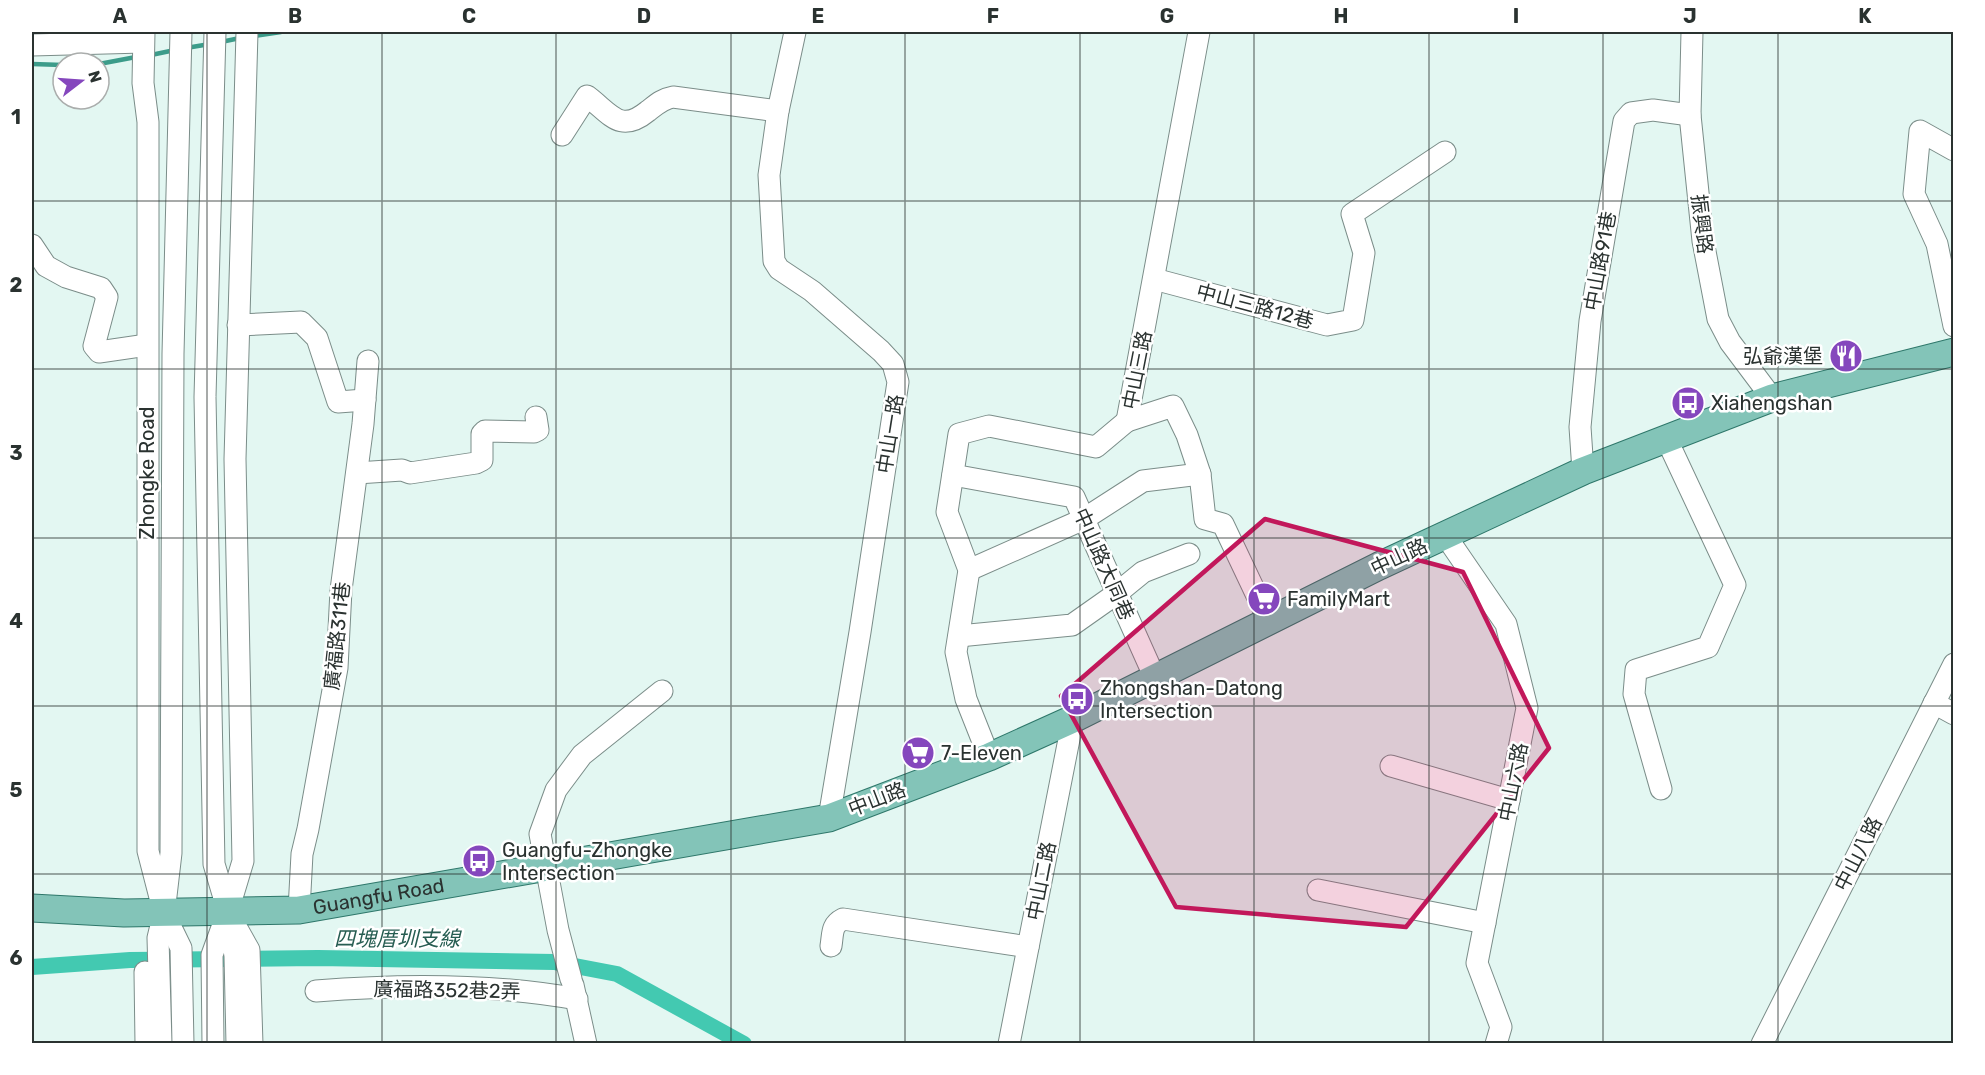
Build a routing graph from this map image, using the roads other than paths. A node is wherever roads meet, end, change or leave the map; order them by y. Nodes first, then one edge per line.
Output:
1 (795, 32) edge
2 (1199, 32) edge
3 (1692, 32) edge
4 (246, 38) edge
5 (214, 39) edge
6 (181, 43) edge
7 (32, 45) edge
8 (146, 45) edge
9 (778, 111) junction
10 (1690, 115) junction
11 (148, 122) junction
12 (562, 135) dead end
13 (1953, 150) edge
14 (1444, 152) dead end
15 (32, 245) edge
16 (1154, 279) junction
17 (238, 325) junction
18 (1953, 326) edge
19 (147, 345) junction
20 (1953, 352) edge
21 (368, 361) dead end
22 (1772, 398) junction
23 (365, 400) junction
24 (536, 417) dead end
25 (1127, 421) junction
26 (1668, 440) junction
27 (1583, 471) junction
28 (357, 473) junction
29 (1200, 474) junction
30 (953, 475) junction
31 (1084, 519) junction
32 (1445, 535) junction
33 (1189, 554) dead end
34 (969, 570) junction
35 (1116, 594) junction
36 (1269, 621) junction
37 (959, 636) junction
38 (1953, 664) edge
39 (1155, 678) junction
40 (662, 691) dead end
41 (1934, 704) junction
42 (1953, 714) edge
43 (1073, 719) junction
44 (989, 756) junction
45 (1392, 766) dead end
46 (1661, 789) dead end
47 (1509, 800) junction
48 (829, 818) junction
49 (547, 868) junction
50 (1318, 890) dead end
51 (32, 908) edge
52 (298, 910) junction
53 (228, 911) junction
54 (1485, 923) junction
55 (161, 926) junction
56 (831, 946) dead end
57 (1028, 947) junction
58 (574, 987) junction
59 (316, 991) dead end
60 (243, 992) junction
61 (146, 1044) edge
62 (161, 1044) edge
63 (183, 1044) edge
64 (213, 1044) edge
65 (237, 1044) edge
66 (252, 1044) edge
67 (586, 1044) edge
68 (1009, 1044) edge
69 (1496, 1044) edge
70 (1762, 1044) edge

1 - 9 street, 中山一路
2 - 16 street, 中山三路
3 - 10 street, 振興路
4 - 17 street
5 - 53 street
6 - 55 street, Zhongke Road
7 - 8 street
8 - 11 street
8 - 11 street, Zhongke Road
9 - 12 street
9 - 48 street, 中山一路
10 - 22 street, 振興路
10 - 27 street, 中山路91巷
11 - 19 street, Zhongke Road
13 - 18 street
14 - 16 street, 中山三路12巷
15 - 19 street
16 - 25 street, 中山三路
17 - 23 street
17 - 53 street
19 - 55 street, Zhongke Road
20 - 22 main road, 中山路
21 - 23 street, 廣福路311巷
22 - 26 main road, 中山路
23 - 28 street, 廣福路311巷
24 - 28 street
25 - 29 street, 中山三路
25 - 30 street
26 - 27 main road, 中山路
26 - 46 street
27 - 32 main road, 中山路
28 - 52 street, 廣福路311巷
29 - 31 street
29 - 36 street, 中山三路
30 - 31 street, 中山路大同巷
30 - 34 street
31 - 34 street
31 - 35 street, 中山路大同巷
32 - 36 main road, 中山路
32 - 47 street, 中山六路
33 - 35 street
34 - 37 street
35 - 37 street
35 - 39 street, 中山路大同巷
36 - 39 main road, 中山路
37 - 44 street
38 - 41 street, 中山八路
39 - 43 main road, 中山路
40 - 49 street
41 - 42 street
41 - 70 street, 中山八路
43 - 44 main road, 中山路
43 - 57 street, 中山二路
44 - 48 main road, 中山路
45 - 47 street
47 - 54 street, 中山六路
48 - 49 main road, Guangfu Road
49 - 52 main road, Guangfu Road
49 - 58 street
50 - 54 street
51 - 55 main road, Guangfu Road
52 - 53 main road, Guangfu Road
53 - 55 main road, Guangfu Road
53 - 60 street
53 - 64 street
54 - 69 street, 中山六路
55 - 61 street
55 - 62 street, Zhongke Road
55 - 63 street, Zhongke Road
56 - 57 street
57 - 68 street, 中山二路
58 - 59 street, 廣福路352巷2弄
58 - 67 street
60 - 65 street
60 - 66 street

